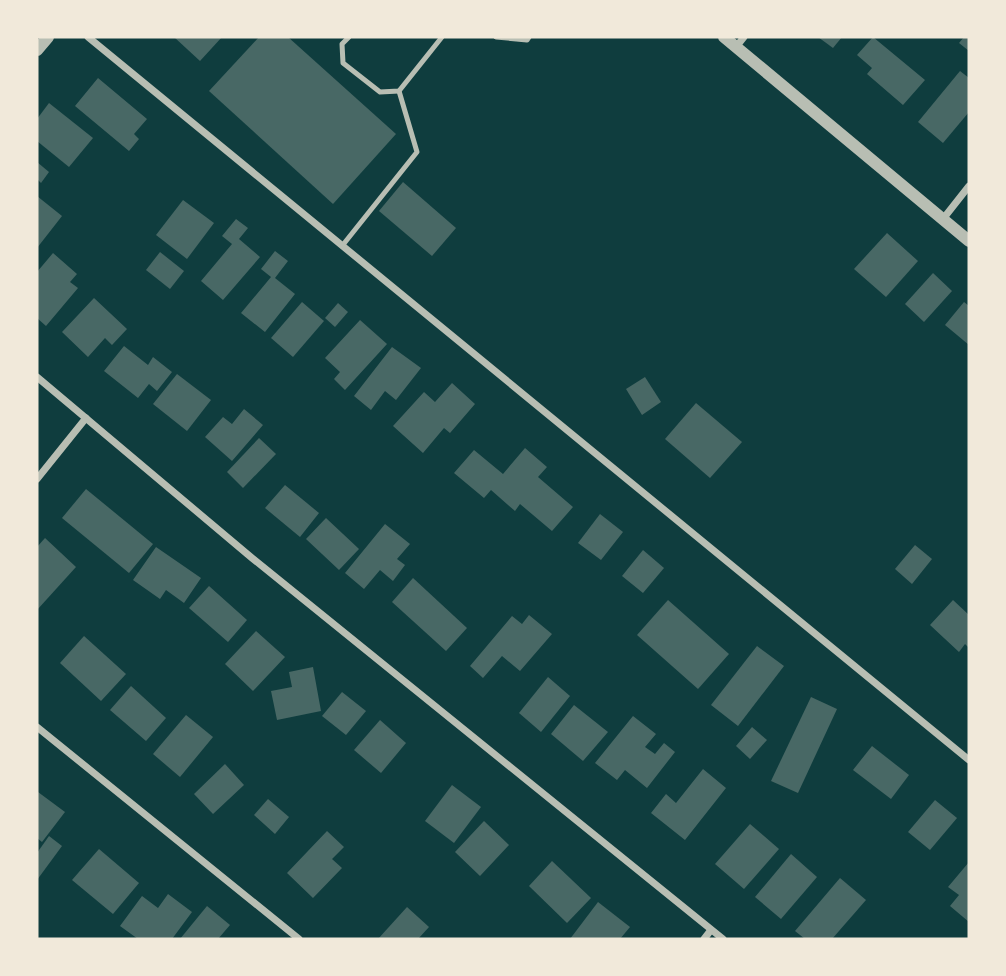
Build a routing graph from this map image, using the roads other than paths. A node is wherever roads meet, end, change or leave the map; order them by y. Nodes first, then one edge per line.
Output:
1 (48, 37) edge
2 (88, 37) edge
3 (349, 37) edge
4 (442, 37) edge
5 (496, 37) edge
6 (530, 37) edge
7 (724, 37) edge
8 (740, 42) edge
9 (37, 50) edge
10 (399, 91) junction
11 (969, 186) edge
12 (943, 219) junction
13 (969, 241) edge
14 (342, 246) junction
15 (37, 377) edge
16 (86, 418) junction
17 (37, 480) edge
18 (37, 727) edge
19 (969, 760) edge
20 (711, 930) junction
21 (299, 939) edge
22 (704, 939) edge
23 (723, 939) edge

1 - 9 street
2 - 14 street
3 - 10 lane
4 - 10 lane
5 - 6 lane
7 - 8 street
8 - 12 street
10 - 14 lane
11 - 12 street
12 - 13 street
14 - 19 street
15 - 16 street
16 - 17 street
16 - 20 street
18 - 21 street
20 - 22 street
20 - 23 street

